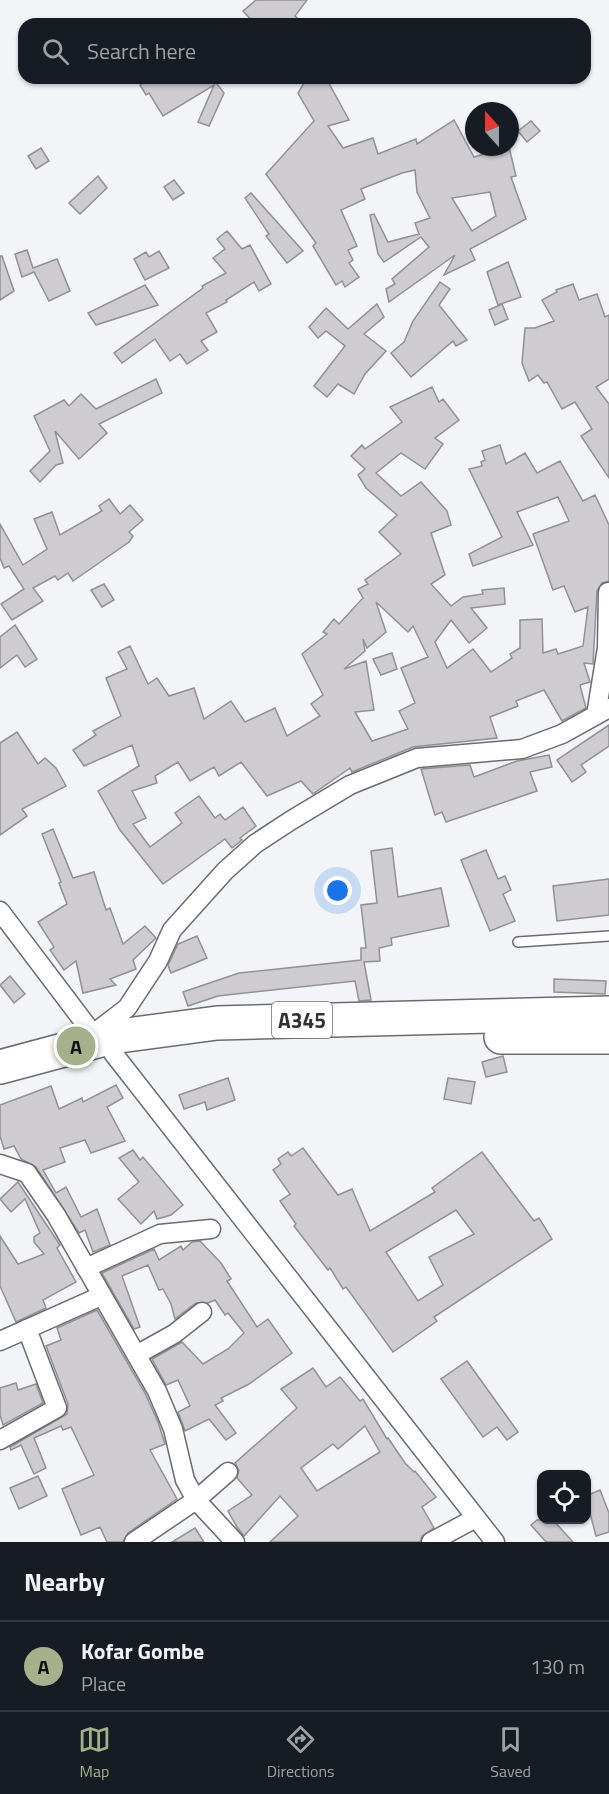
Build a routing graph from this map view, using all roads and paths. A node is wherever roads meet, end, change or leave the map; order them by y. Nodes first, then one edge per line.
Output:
1 (608, 592) edge
2 (603, 711) edge
3 (0, 912) edge
4 (609, 936) edge
5 (518, 942) dead end
6 (609, 1012) edge
7 (609, 1037) edge
8 (101, 1043) junction
9 (0, 1067) edge
10 (0, 1082) edge
11 (0, 1164) edge
12 (211, 1229) dead end
13 (86, 1268) junction
14 (101, 1296) junction
15 (202, 1312) dead end
16 (27, 1329) junction
17 (0, 1341) edge
18 (138, 1354) junction
19 (0, 1440) edge
20 (228, 1472) dead end
21 (196, 1500) junction
22 (474, 1519) junction
23 (134, 1542) edge
24 (235, 1542) edge
25 (431, 1542) edge
26 (495, 1542) edge

1 - 2 street
2 - 8 street
3 - 8 street
4 - 5 lane
6 - 8 highway, A345
7 - 8 highway, A345
8 - 9 highway, A345
8 - 10 highway, A345
8 - 22 street
11 - 13 street
12 - 13 street
13 - 14 street
14 - 16 street
14 - 18 street
15 - 18 street
16 - 17 street
16 - 19 street
18 - 21 street
20 - 21 street
21 - 23 street
21 - 24 street
22 - 25 street
22 - 26 street

